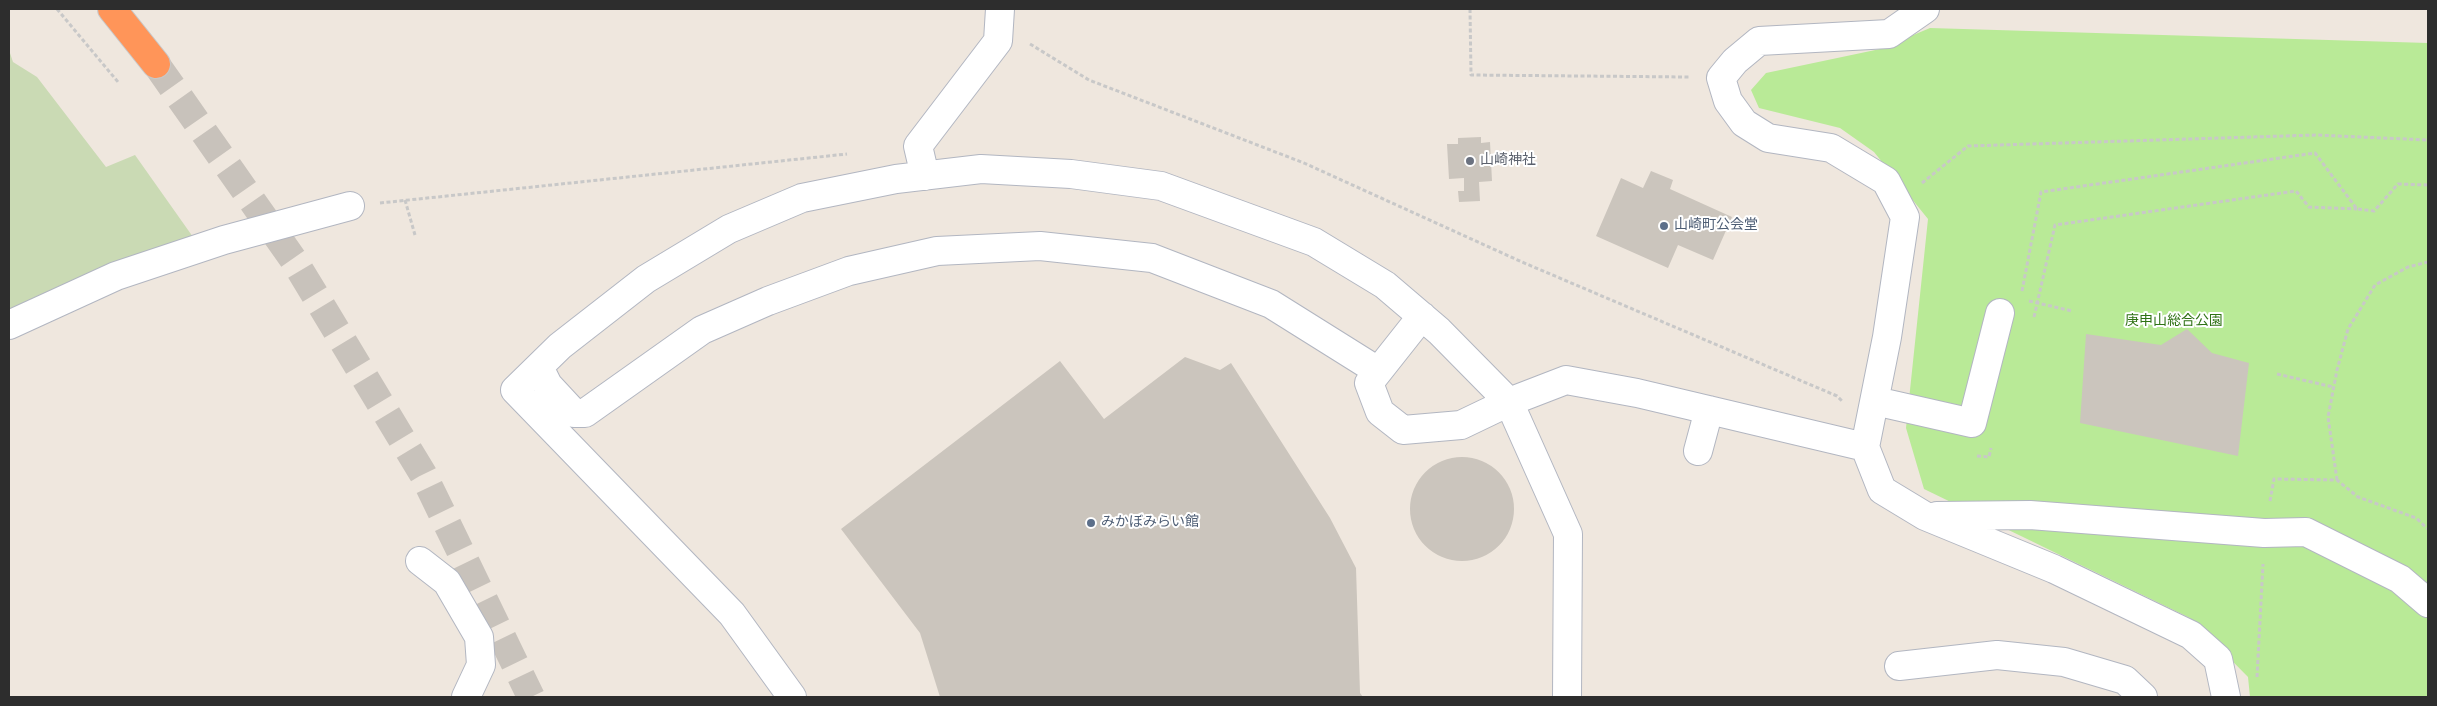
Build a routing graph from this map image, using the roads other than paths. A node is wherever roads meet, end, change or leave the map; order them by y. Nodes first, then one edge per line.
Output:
1 (112, 9) edge
2 (1924, 9) edge
3 (1000, 17) edge
4 (156, 64) tunnel mouth
5 (925, 176) junction
6 (350, 206) road end
7 (2000, 313) dead end
8 (1422, 316) junction
9 (9, 326) edge
10 (539, 367) junction
11 (1378, 371) junction
12 (1509, 402) junction
13 (1709, 410) junction
14 (585, 413) junction
15 (1870, 425) junction
16 (1698, 451) dead end
17 (594, 471) junction
18 (1925, 516) junction
19 (420, 561) dead end
20 (2428, 603) edge
21 (1899, 666) dead end
22 (466, 697) edge
23 (792, 697) edge
24 (1566, 697) edge
25 (2143, 697) edge
26 (2226, 697) edge

1 - 4 highway
2 - 15 street
3 - 5 street
5 - 8 street
5 - 10 street
6 - 9 street
7 - 15 street
8 - 11 street
8 - 12 street
10 - 14 street
10 - 17 street
11 - 12 street
11 - 14 street
12 - 13 street
12 - 24 street
13 - 15 street
13 - 16 street
14 - 17 street
15 - 18 street
17 - 23 street
18 - 20 street
18 - 26 street
19 - 22 street
21 - 25 street

